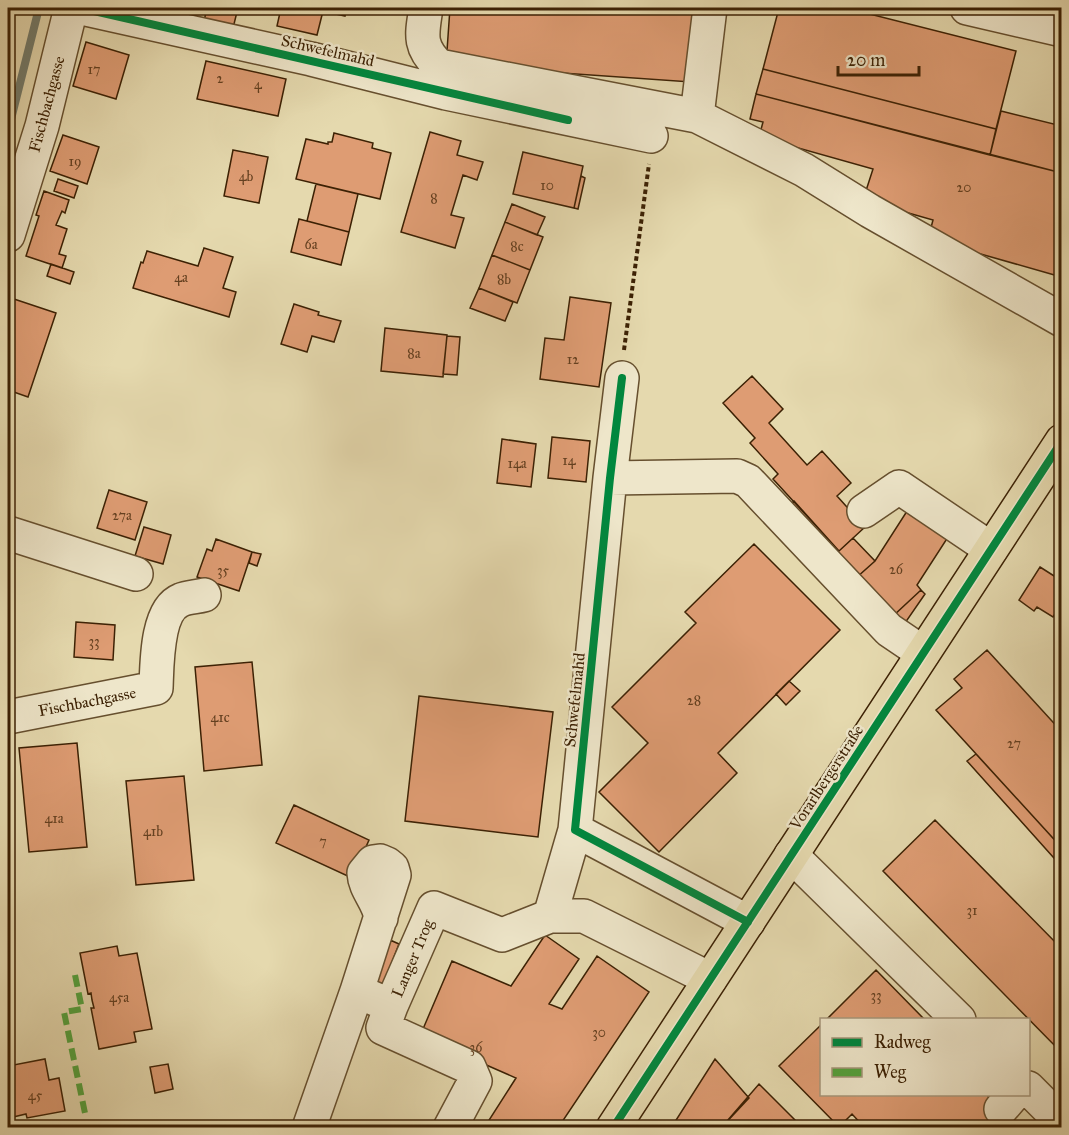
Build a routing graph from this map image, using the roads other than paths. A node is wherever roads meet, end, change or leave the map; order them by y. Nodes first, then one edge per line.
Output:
1 (71, 8) edge
2 (81, 8) edge
3 (426, 8) edge
4 (710, 8) edge
5 (967, 8) edge
6 (1062, 30) edge
7 (697, 116) junction
8 (651, 136) road end
9 (8, 235) edge
10 (1062, 320) edge
11 (622, 378) road end
12 (1062, 441) edge
13 (610, 478) junction
14 (864, 511) dead end
15 (8, 533) edge
16 (991, 549) junction
17 (136, 574) dead end
18 (204, 595) dead end
19 (923, 653) junction
20 (8, 717) edge
21 (575, 830) junction
22 (791, 855) junction
23 (550, 916) junction
24 (381, 918) dead end
25 (748, 922) junction
26 (710, 978) junction
27 (357, 992) junction
28 (392, 1006) junction
29 (957, 1018) edge
30 (1030, 1089) edge
31 (1062, 1122) edge
32 (309, 1128) edge
33 (450, 1128) edge
34 (613, 1128) edge

1 - 9 street, Fischbachgasse
2 - 8 street, Schwefelmahd
3 - 7 street
4 - 7 street
5 - 6 street
7 - 10 street
11 - 13 street, Schwefelmahd
12 - 16 main road, Vorarlbergerstraße
13 - 19 street
13 - 21 street, Schwefelmahd
14 - 16 street
15 - 17 street
16 - 19 main road, Vorarlbergerstraße
18 - 20 street, Fischbachgasse
19 - 22 main road, Vorarlbergerstraße
21 - 23 street
21 - 25 street
22 - 25 main road, Vorarlbergerstraße
22 - 29 street
23 - 26 street
23 - 28 street, Langer Trog
24 - 27 street
25 - 26 main road, Vorarlbergerstraße
26 - 34 main road, Vorarlbergerstraße
27 - 28 street, Langer Trog
27 - 32 street
28 - 33 street
30 - 31 street

